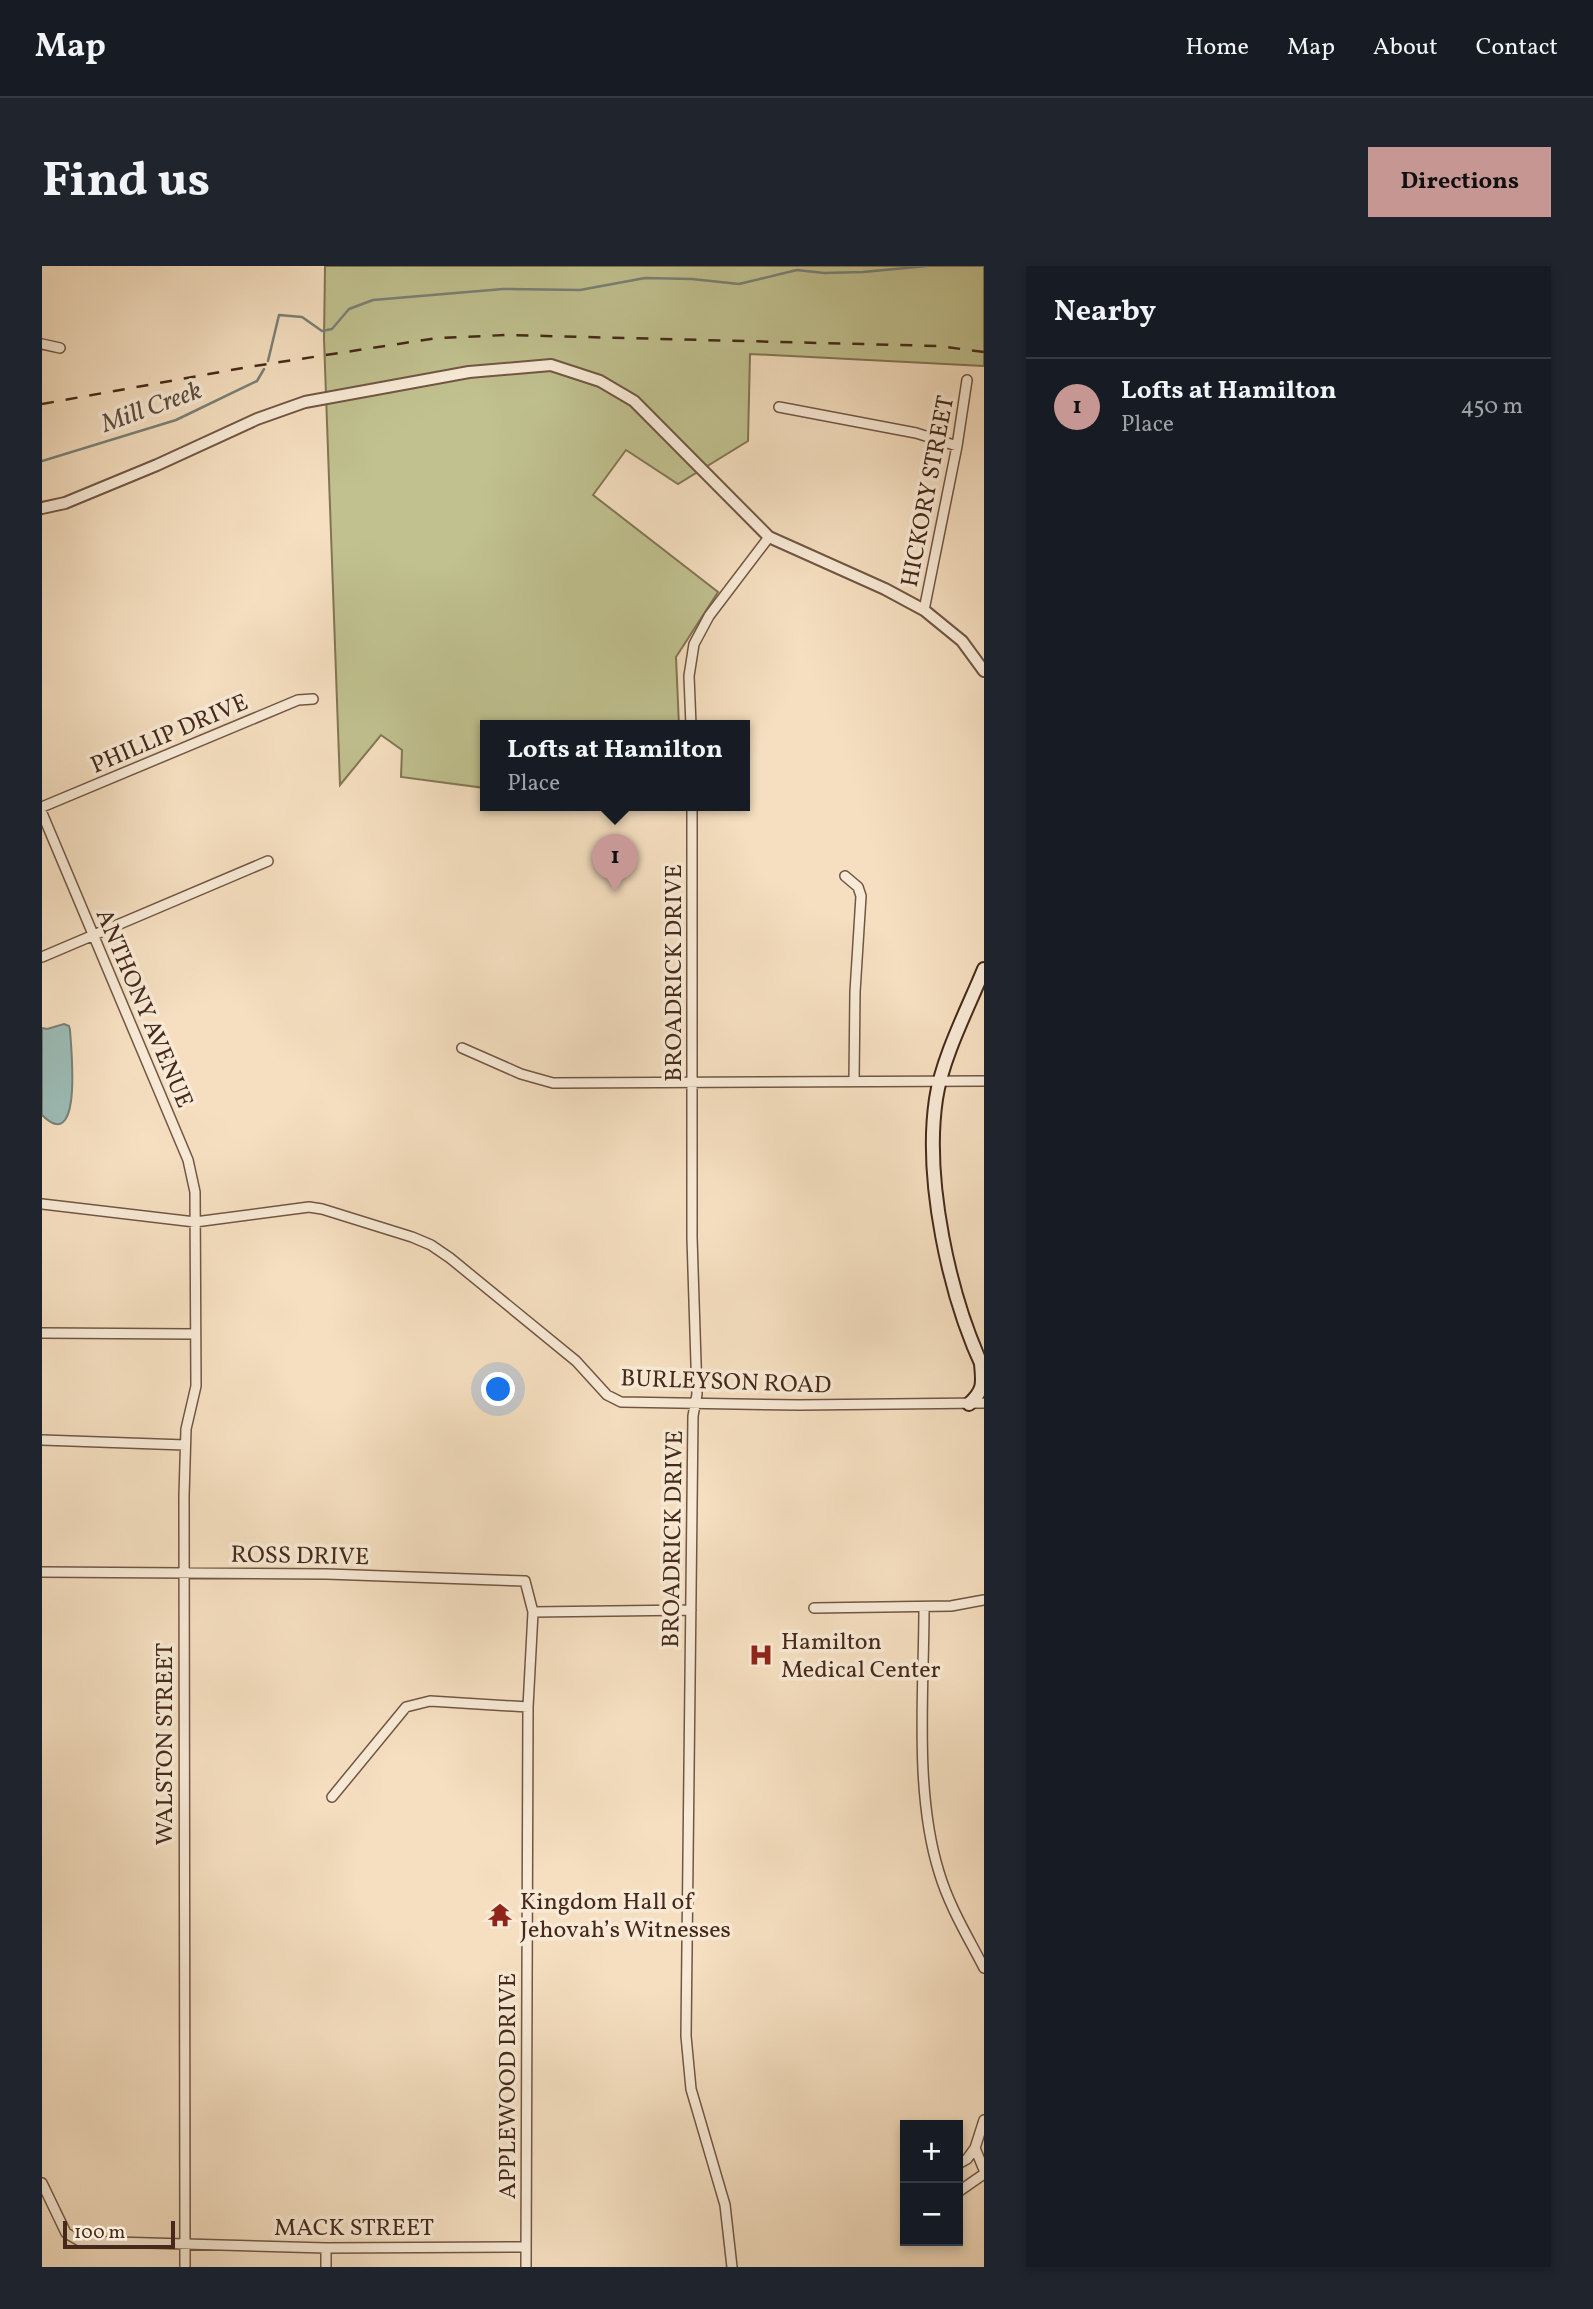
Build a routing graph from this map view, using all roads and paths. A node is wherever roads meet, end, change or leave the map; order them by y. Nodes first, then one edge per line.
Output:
1 (42, 344) edge
2 (60, 348) dead end
3 (967, 380) dead end
4 (779, 407) dead end
5 (957, 446) junction
6 (42, 508) edge
7 (768, 537) junction
8 (924, 610) junction
9 (984, 671) edge
10 (313, 699) dead end
11 (691, 720) edge
12 (42, 807) edge
13 (692, 811) edge
14 (42, 813) edge
15 (268, 861) dead end
16 (845, 876) dead end
17 (93, 935) junction
18 (42, 957) edge
19 (984, 969) edge
20 (462, 1048) dead end
21 (854, 1081) junction
22 (984, 1081) edge
23 (693, 1083) junction
24 (940, 1083) junction
25 (42, 1204) edge
26 (195, 1222) junction
27 (42, 1333) edge
28 (194, 1334) junction
29 (983, 1367) edge
30 (695, 1403) junction
31 (984, 1403) edge
32 (969, 1404) junction
33 (42, 1440) edge
34 (185, 1445) junction
35 (42, 1572) edge
36 (183, 1572) junction
37 (984, 1600) edge
38 (924, 1607) junction
39 (814, 1608) dead end
40 (691, 1610) junction
41 (533, 1612) junction
42 (528, 1707) junction
43 (332, 1797) dead end
44 (984, 1968) edge
45 (984, 2120) edge
46 (975, 2148) junction
47 (963, 2161) edge
48 (984, 2172) edge
49 (42, 2183) edge
50 (963, 2188) edge
51 (183, 2243) junction
52 (525, 2247) junction
53 (326, 2248) junction
54 (185, 2267) edge
55 (326, 2267) edge
56 (526, 2267) edge
57 (732, 2267) edge

1 - 2 street
3 - 5 street, HICKORY STREET
4 - 5 street
5 - 8 street, HICKORY STREET
6 - 7 street
7 - 8 street
7 - 11 street
8 - 9 street
10 - 12 street, PHILLIP DRIVE
13 - 23 street, BROADRICK DRIVE
14 - 17 street, ANTHONY AVENUE
15 - 17 street
16 - 21 street
17 - 18 street
17 - 26 street, ANTHONY AVENUE
19 - 24 main road
20 - 23 street
21 - 23 street
21 - 24 street
22 - 24 street
23 - 30 street, BROADRICK DRIVE
24 - 29 main road
25 - 26 street, BURLEYSON ROAD
26 - 28 street, WALSTON STREET
26 - 30 street, BURLEYSON ROAD
27 - 28 street
28 - 34 street, WALSTON STREET
29 - 32 main road
30 - 32 street, BURLEYSON ROAD
30 - 40 street, BROADRICK DRIVE
31 - 32 street, BURLEYSON ROAD
33 - 34 street
34 - 36 street, WALSTON STREET
35 - 36 street, ROSS DRIVE
36 - 41 street, ROSS DRIVE
36 - 51 street, WALSTON STREET
37 - 38 street
38 - 39 street
38 - 44 street
40 - 41 street
40 - 57 street, BROADRICK DRIVE
41 - 42 street, APPLEWOOD DRIVE
42 - 43 street
42 - 52 street, APPLEWOOD DRIVE
45 - 46 street
46 - 47 street
46 - 48 street
48 - 50 street
49 - 51 street, MACK STREET
51 - 53 street, MACK STREET
51 - 54 street, WALSTON STREET
52 - 53 street, MACK STREET
52 - 56 street, APPLEWOOD DRIVE
53 - 55 street

